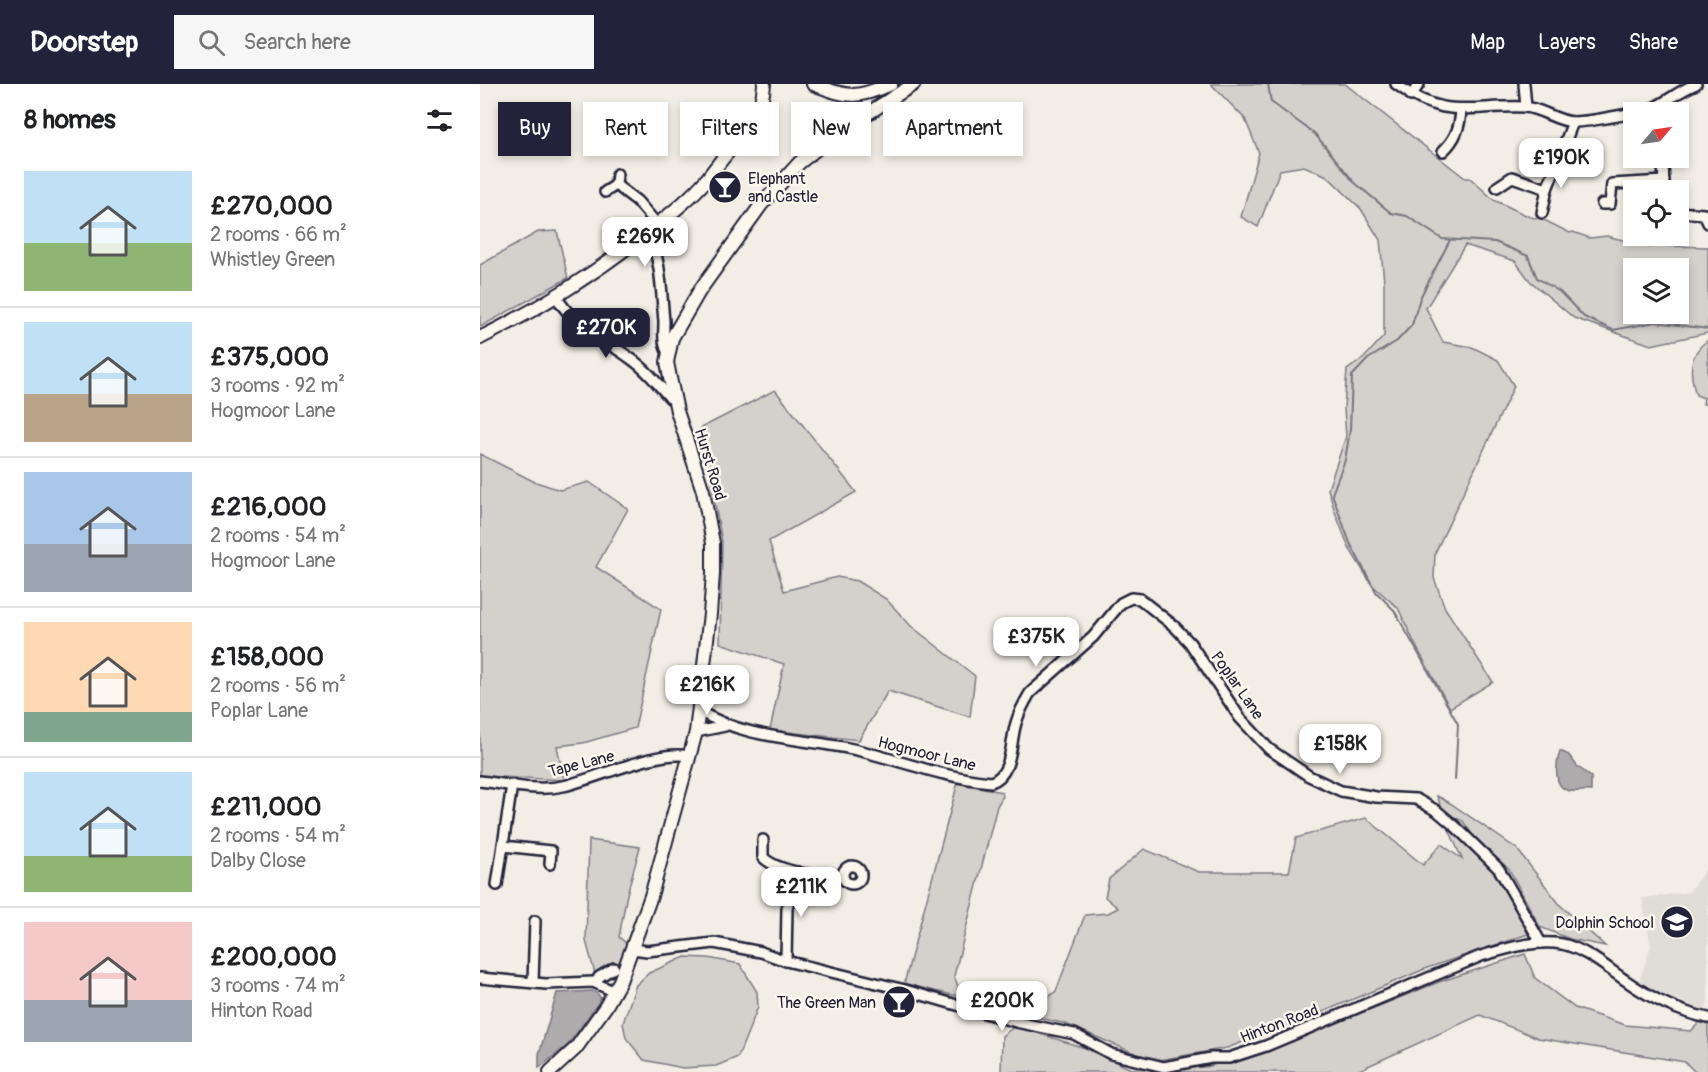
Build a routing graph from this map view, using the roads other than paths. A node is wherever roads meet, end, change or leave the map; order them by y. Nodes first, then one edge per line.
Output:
1 (764, 84) edge
2 (813, 84) edge
3 (891, 84) edge
4 (914, 84) edge
5 (1395, 84) edge
6 (1419, 84) edge
7 (1524, 84) edge
8 (1695, 84) edge
9 (1681, 86) edge
10 (870, 93) junction
11 (1411, 96) junction
12 (1662, 102) edge
13 (1526, 107) junction
14 (878, 108) junction
15 (1461, 110) junction
16 (1623, 115) edge
17 (1573, 122) junction
18 (1443, 151) dead end
19 (617, 174) dead end
20 (616, 185) junction
21 (1623, 185) edge
22 (1497, 187) dead end
23 (1547, 189) junction
24 (605, 192) dead end
25 (1606, 204) dead end
26 (1542, 213) dead end
27 (1689, 214) edge
28 (1707, 216) edge
29 (652, 228) junction
30 (556, 297) junction
31 (664, 323) junction
32 (677, 328) junction
33 (480, 338) edge
34 (668, 353) junction
35 (664, 381) junction
36 (1131, 598) joint
37 (699, 711) junction
38 (725, 726) junction
39 (696, 732) junction
40 (688, 756) junction
41 (480, 781) edge
42 (512, 785) junction
43 (763, 840) dead end
44 (503, 846) junction
45 (550, 864) dead end
46 (797, 872) junction
47 (843, 877) dead end
48 (497, 885) dead end
49 (535, 921) dead end
50 (1541, 943) junction
51 (633, 949) junction
52 (786, 962) junction
53 (614, 968) dead end
54 (480, 978) edge
55 (533, 982) junction
56 (596, 983) junction
57 (615, 992) junction
58 (1708, 1018) edge
59 (553, 1071) edge

1 - 29 main road
2 - 10 main road
3 - 10 main road
4 - 14 main road, Hurst Road
5 - 11 street
6 - 11 street
7 - 13 street
8 - 9 street
9 - 12 street
10 - 14 main road
11 - 15 street
13 - 15 street
13 - 17 street
14 - 32 main road, Hurst Road
15 - 18 street
16 - 17 street
17 - 23 street
19 - 20 street
20 - 24 street
20 - 29 street
21 - 25 street
22 - 23 street
23 - 26 street
27 - 28 street
29 - 30 main road
29 - 31 street
30 - 33 main road
30 - 35 street
31 - 32 street
31 - 34 street
32 - 34 main road, Hurst Road
34 - 35 main road, Hurst Road
35 - 37 main road, Hurst Road
36 - 38 street, Hogmoor Lane
36 - 50 street, Poplar Lane
37 - 38 street, Hogmoor Lane
37 - 39 main road, Hurst Road
38 - 39 street, Hogmoor Lane
39 - 40 main road, Hurst Road
40 - 42 street, Tape Lane
40 - 51 main road, Hurst Road
41 - 42 street, Tape Lane
42 - 44 street
43 - 46 street
44 - 45 street
44 - 48 street
46 - 47 street
46 - 52 street
49 - 55 street
50 - 52 street, Hinton Road
50 - 58 street, Hinton Road
51 - 52 street, Hinton Road
51 - 57 main road, Hurst Road
53 - 56 street
54 - 55 street
55 - 56 street
56 - 57 street
57 - 59 main road, Hurst Road

